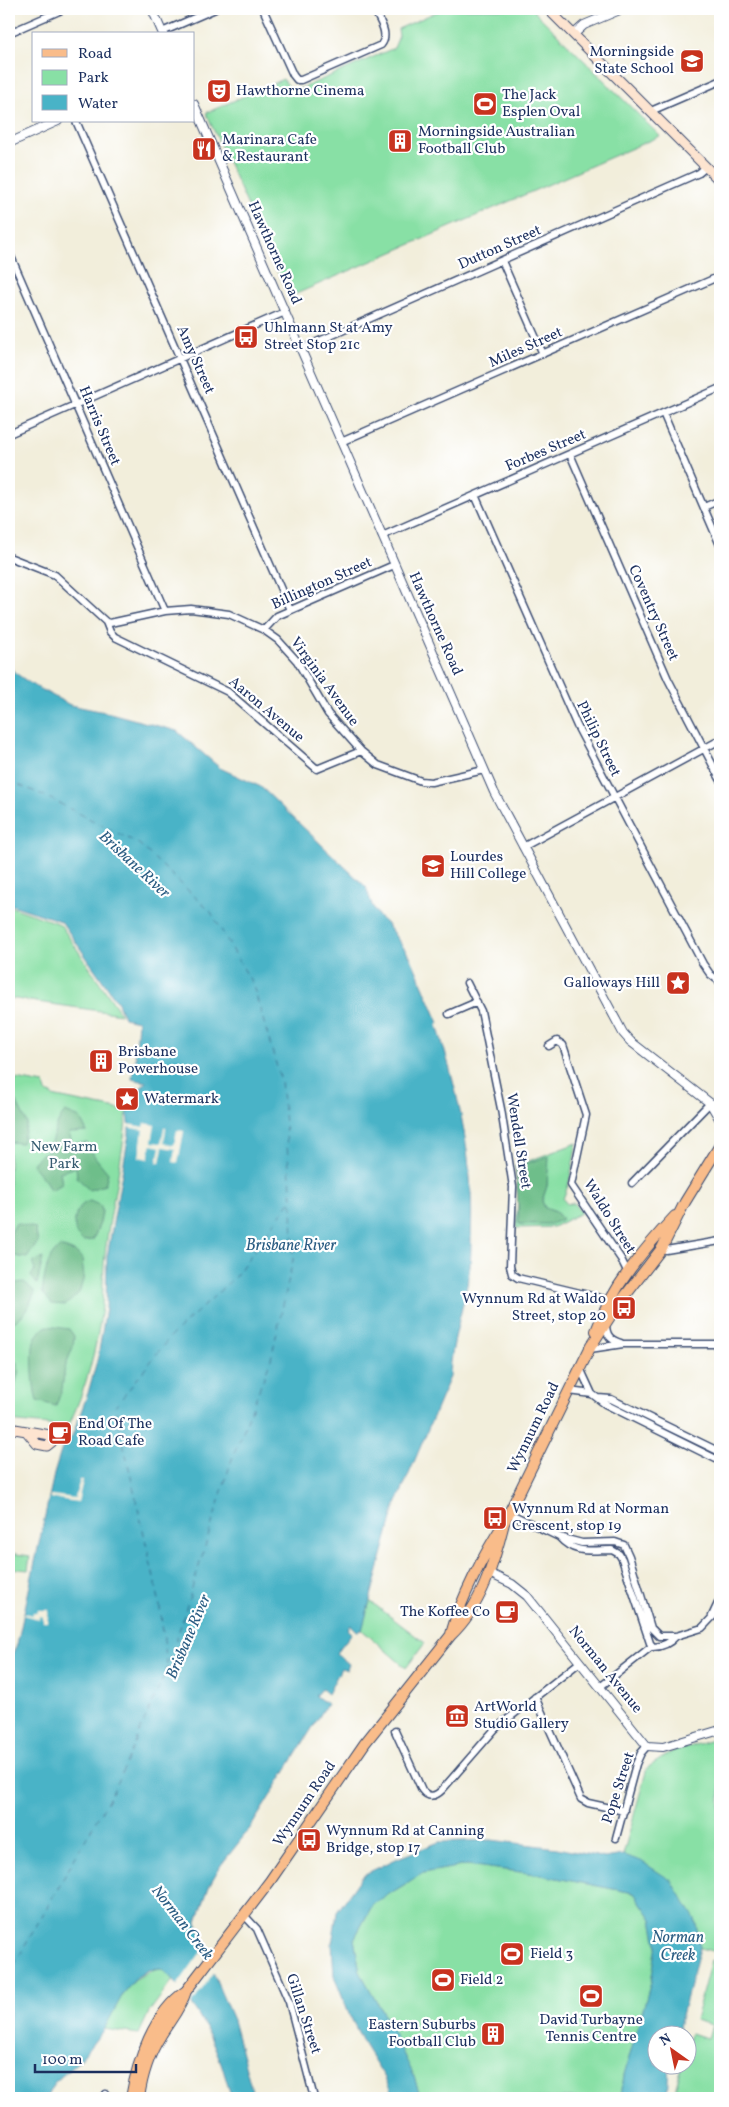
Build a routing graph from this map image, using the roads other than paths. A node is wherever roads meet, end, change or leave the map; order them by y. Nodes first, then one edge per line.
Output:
1 (64, 9) edge
2 (152, 9) edge
3 (215, 9) edge
4 (264, 9) edge
5 (374, 9) edge
6 (548, 9) edge
7 (622, 9) edge
8 (162, 32) edge
9 (164, 32) edge
10 (9, 33) edge
11 (574, 34) junction
12 (720, 81) edge
13 (195, 106) edge
14 (651, 111) junction
15 (56, 122) edge
16 (76, 122) edge
17 (9, 143) edge
18 (706, 167) junction
19 (720, 180) edge
20 (9, 252) edge
21 (502, 261) junction
22 (720, 276) edge
23 (285, 312) junction
24 (301, 349) junction
25 (543, 354) junction
26 (180, 358) junction
27 (720, 388) edge
28 (76, 404) junction
29 (663, 413) junction
30 (9, 434) edge
31 (341, 442) junction
32 (570, 454) junction
33 (475, 495) junction
34 (720, 500) edge
35 (704, 507) junction
36 (382, 536) junction
37 (720, 545) edge
38 (9, 557) edge
39 (394, 565) junction
40 (290, 610) junction
41 (165, 611) junction
42 (106, 622) junction
43 (264, 630) junction
44 (720, 740) edge
45 (704, 749) junction
46 (362, 751) junction
47 (484, 770) junction
48 (720, 779) edge
49 (613, 798) junction
50 (523, 847) junction
51 (720, 982) edge
52 (467, 983) dead end
53 (477, 1002) junction
54 (449, 1014) dead end
55 (549, 1046) dead end
56 (710, 1103) junction
57 (720, 1107) edge
58 (720, 1120) edge
59 (720, 1146) edge
60 (632, 1183) dead end
61 (681, 1210) junction
62 (720, 1242) edge
63 (662, 1248) junction
64 (644, 1254) junction
65 (628, 1273) junction
66 (628, 1293) junction
67 (609, 1300) junction
68 (606, 1323) junction
69 (623, 1344) junction
70 (720, 1344) edge
71 (590, 1347) junction
72 (580, 1368) junction
73 (569, 1391) junction
74 (595, 1396) junction
75 (9, 1428) edge
76 (27, 1432) dead end
77 (720, 1452) edge
78 (720, 1460) edge
79 (509, 1513) junction
80 (560, 1537) junction
81 (484, 1571) junction
82 (720, 1599) edge
83 (720, 1609) edge
84 (711, 1619) junction
85 (676, 1636) junction
86 (652, 1646) junction
87 (580, 1662) junction
88 (600, 1687) junction
89 (535, 1697) junction
90 (720, 1730) edge
91 (395, 1731) dead end
92 (647, 1746) junction
93 (624, 1811) junction
94 (616, 1838) dead end
95 (244, 1916) junction
96 (186, 1991) junction
97 (131, 2098) edge
98 (139, 2098) edge
99 (314, 2098) edge

1 - 10 street
2 - 8 street
3 - 9 street
4 - 5 street
6 - 11 main road
7 - 11 street
11 - 14 main road
12 - 14 street
13 - 23 street, Hawthorne Road
14 - 18 main road
15 - 17 street
16 - 26 street, Amy Street
18 - 19 main road
18 - 21 street, Dutton Street
20 - 28 street, Harris Street
21 - 24 street, Dutton Street
21 - 25 street
22 - 25 street, Miles Street
23 - 24 street, Hawthorne Road
23 - 26 street
24 - 31 street, Hawthorne Road
25 - 31 street, Miles Street
26 - 28 street
26 - 40 street, Amy Street
27 - 29 street, Forbes Street
28 - 30 street
28 - 41 street, Harris Street
29 - 32 street, Forbes Street
29 - 35 street
31 - 36 street, Hawthorne Road
32 - 33 street, Forbes Street
32 - 45 street, Coventry Street
33 - 36 street, Forbes Street
33 - 49 street, Philip Street
34 - 35 street
35 - 37 street
36 - 39 street, Hawthorne Road
38 - 42 street
39 - 40 street, Billington Street
39 - 47 street, Hawthorne Road
40 - 43 street, Billington Street
41 - 42 street, Virginia Avenue
41 - 43 street, Virginia Avenue
42 - 46 street, Aaron Avenue
43 - 46 street, Virginia Avenue
44 - 45 street
45 - 48 street, Coventry Street
45 - 49 street
46 - 47 street, Virginia Avenue
47 - 50 street, Hawthorne Road
49 - 50 street
49 - 51 street, Philip Street
50 - 56 street, Hawthorne Road
52 - 53 street, Wendell Street
53 - 54 street
53 - 67 street, Wendell Street
55 - 65 street, Waldo Street
56 - 57 street, Hawthorne Road
56 - 58 street
56 - 60 street
59 - 61 main road, Wynnum Road
61 - 63 main road, Wynnum Road
61 - 64 main road, Wynnum Road
62 - 63 street
63 - 64 main road
63 - 66 main road, Wynnum Road
64 - 65 main road, Wynnum Road
65 - 67 main road, Wynnum Road
66 - 67 main road
66 - 68 main road, Wynnum Road
67 - 71 main road, Wynnum Road
68 - 69 street
68 - 71 main road, Wynnum Road
69 - 70 street
69 - 71 street
71 - 72 main road, Wynnum Road
72 - 73 main road, Wynnum Road
72 - 74 street
73 - 74 street
73 - 79 main road, Wynnum Road
74 - 77 street
74 - 78 street
75 - 76 main road
79 - 80 street
79 - 81 main road, Wynnum Road
80 - 85 street
80 - 86 street
81 - 87 street, Norman Avenue
81 - 95 main road, Wynnum Road
82 - 84 street
83 - 84 street
84 - 85 street
85 - 86 street
86 - 88 street
87 - 88 street, Norman Avenue
87 - 89 street
88 - 92 street, Norman Avenue
89 - 91 street
89 - 93 street
90 - 92 street
92 - 93 street, Pope Street
93 - 94 street, Pope Street
95 - 96 main road, Wynnum Road
95 - 99 street, Gillan Street
96 - 97 main road
96 - 98 main road

